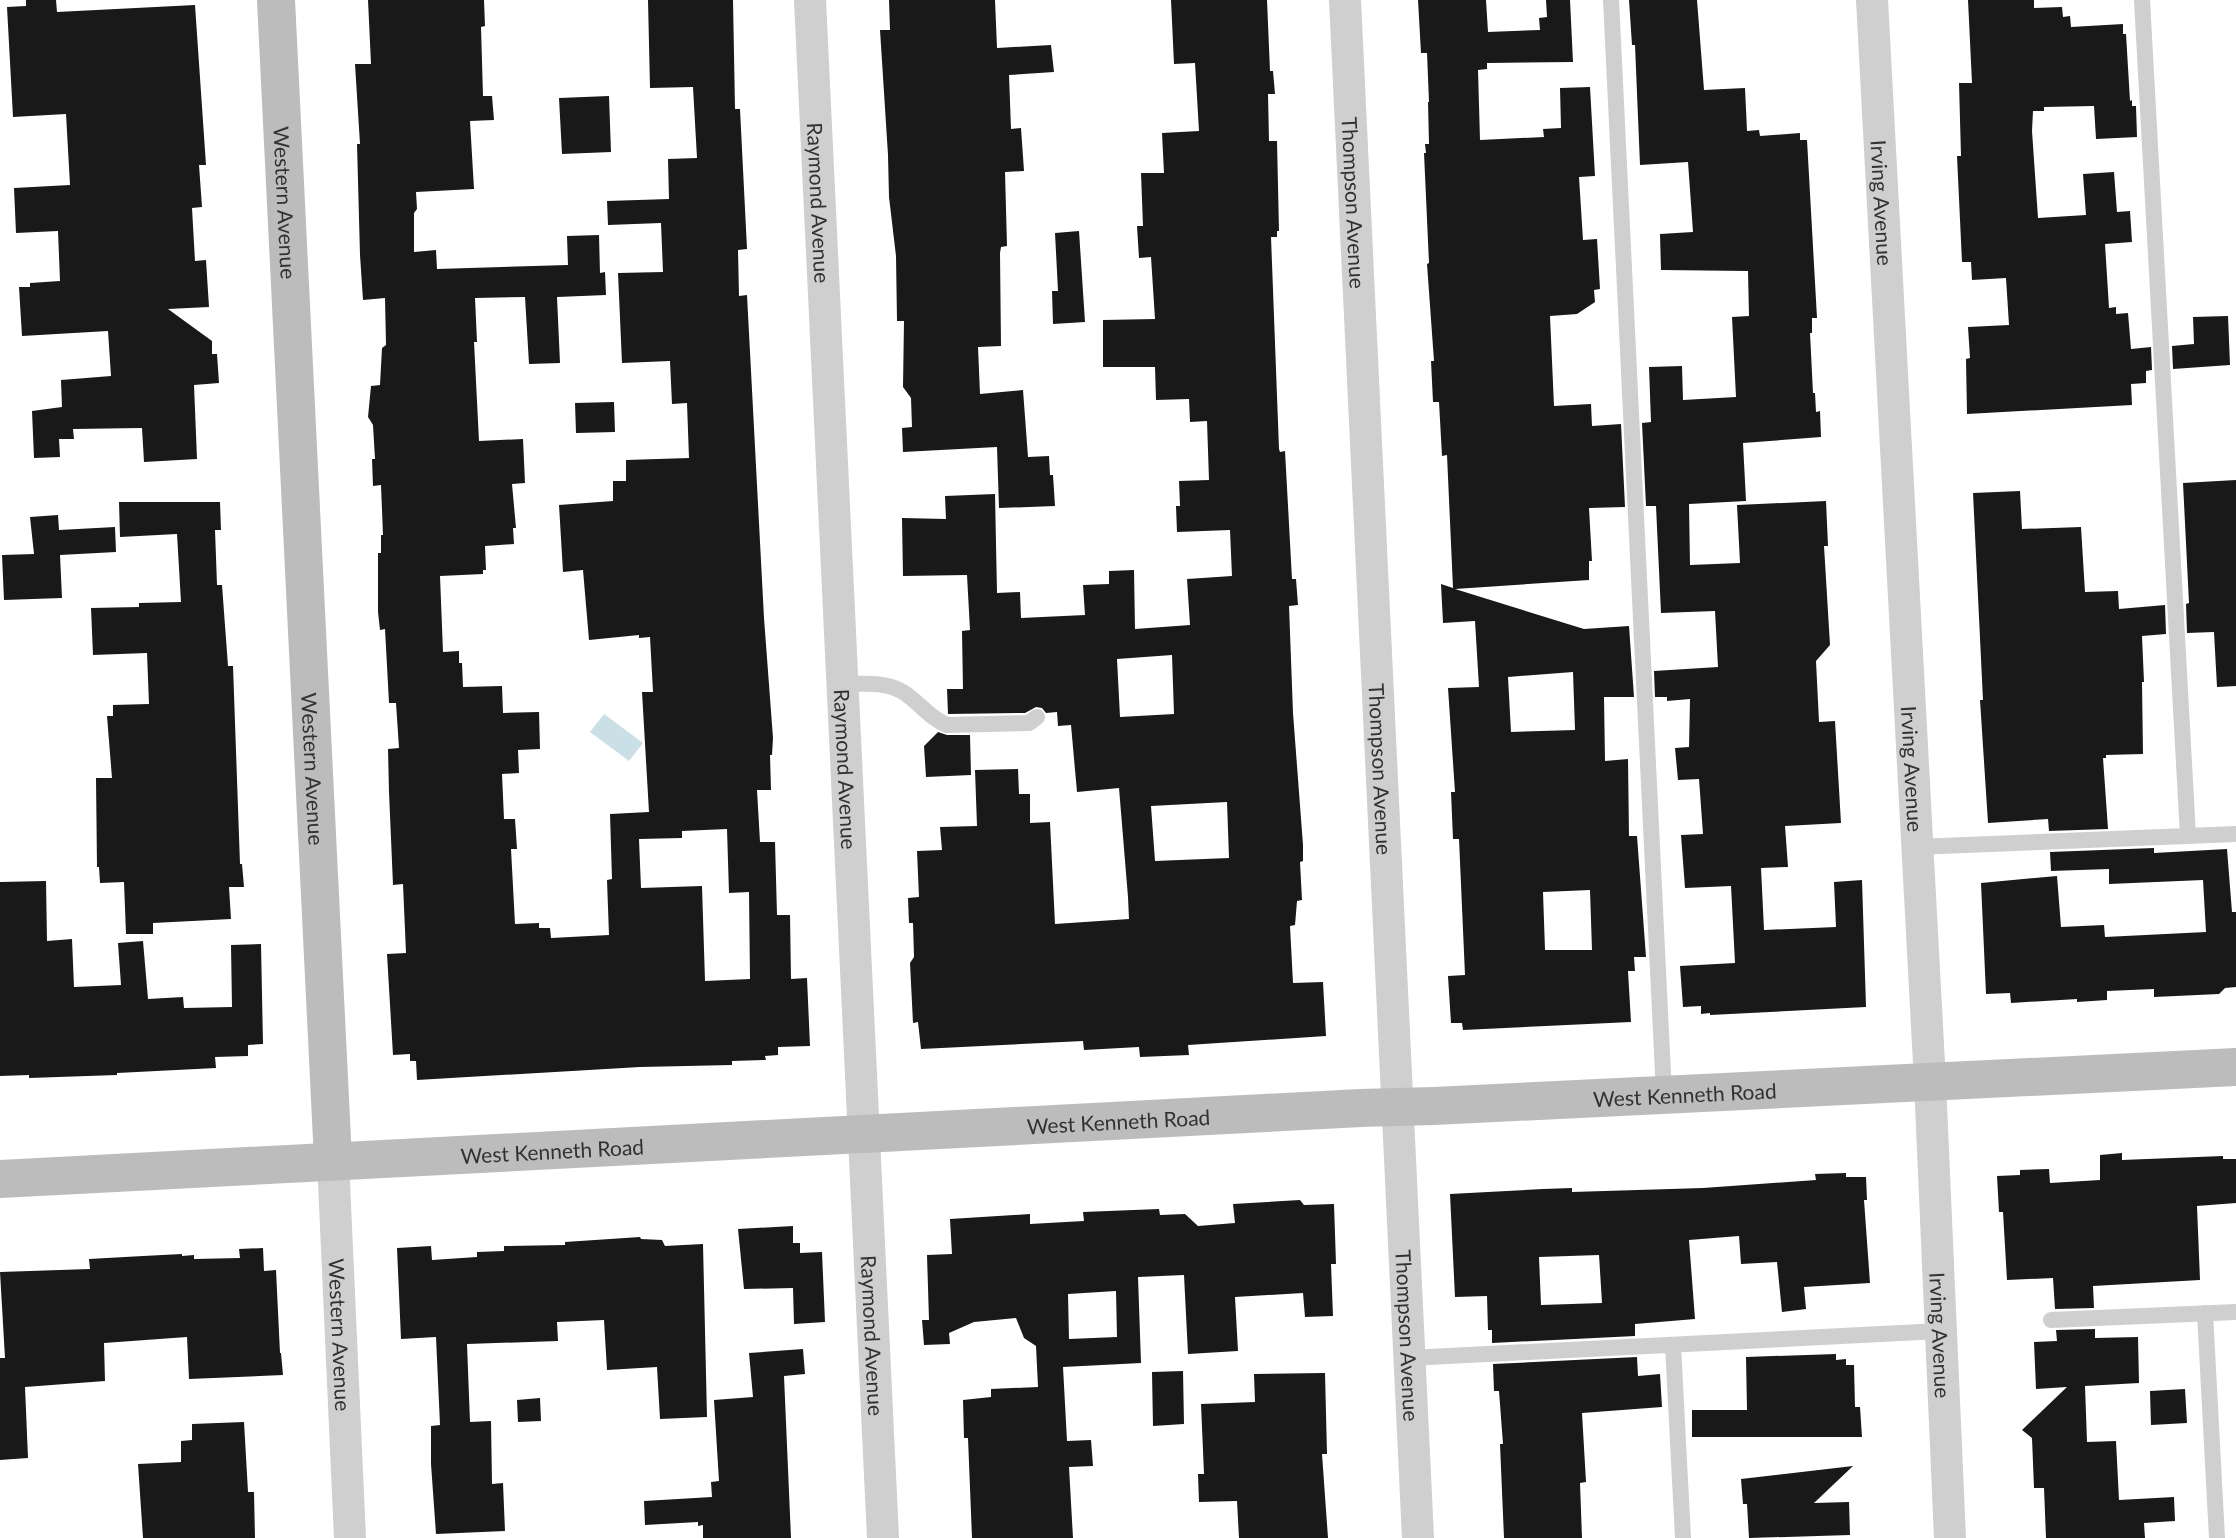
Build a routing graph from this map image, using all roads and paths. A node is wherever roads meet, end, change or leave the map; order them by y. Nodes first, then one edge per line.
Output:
1 (276, 0) edge
2 (810, 0) edge
3 (1345, 0) edge
4 (1611, 0) edge
5 (1872, 0) edge
6 (2143, 0) edge
7 (843, 684) junction
8 (1037, 717) dead end
9 (2236, 834) edge
10 (2188, 836) junction
11 (1916, 847) junction
12 (2236, 1067) edge
13 (1930, 1082) junction
14 (1664, 1094) junction
15 (1398, 1106) junction
16 (864, 1135) junction
17 (333, 1160) junction
18 (0, 1179) edge
19 (2236, 1312) edge
20 (2205, 1313) junction
21 (2052, 1320) dead end
22 (1940, 1331) junction
23 (1673, 1345) junction
24 (1409, 1358) junction
25 (350, 1538) edge
26 (883, 1538) edge
27 (1418, 1538) edge
28 (1683, 1538) edge
29 (1950, 1538) edge
30 (2217, 1538) edge

1 - 17 street, Western Avenue
2 - 7 street, Raymond Avenue
3 - 15 street, Thompson Avenue
4 - 14 lane
5 - 11 street, Irving Avenue
6 - 10 lane
7 - 8 lane
7 - 16 street, Raymond Avenue
9 - 10 lane
10 - 11 lane
11 - 13 street, Irving Avenue
12 - 13 street, West Kenneth Road
13 - 14 street, West Kenneth Road
13 - 22 street, Irving Avenue
14 - 15 street, West Kenneth Road
15 - 16 street, West Kenneth Road
15 - 24 street, Thompson Avenue
16 - 17 street, West Kenneth Road
16 - 26 street, Raymond Avenue
17 - 18 street, West Kenneth Road
17 - 25 street, Western Avenue
19 - 20 lane
20 - 21 lane
20 - 30 lane
22 - 23 lane
22 - 29 street, Irving Avenue
23 - 24 lane
23 - 28 lane
24 - 27 street, Thompson Avenue

